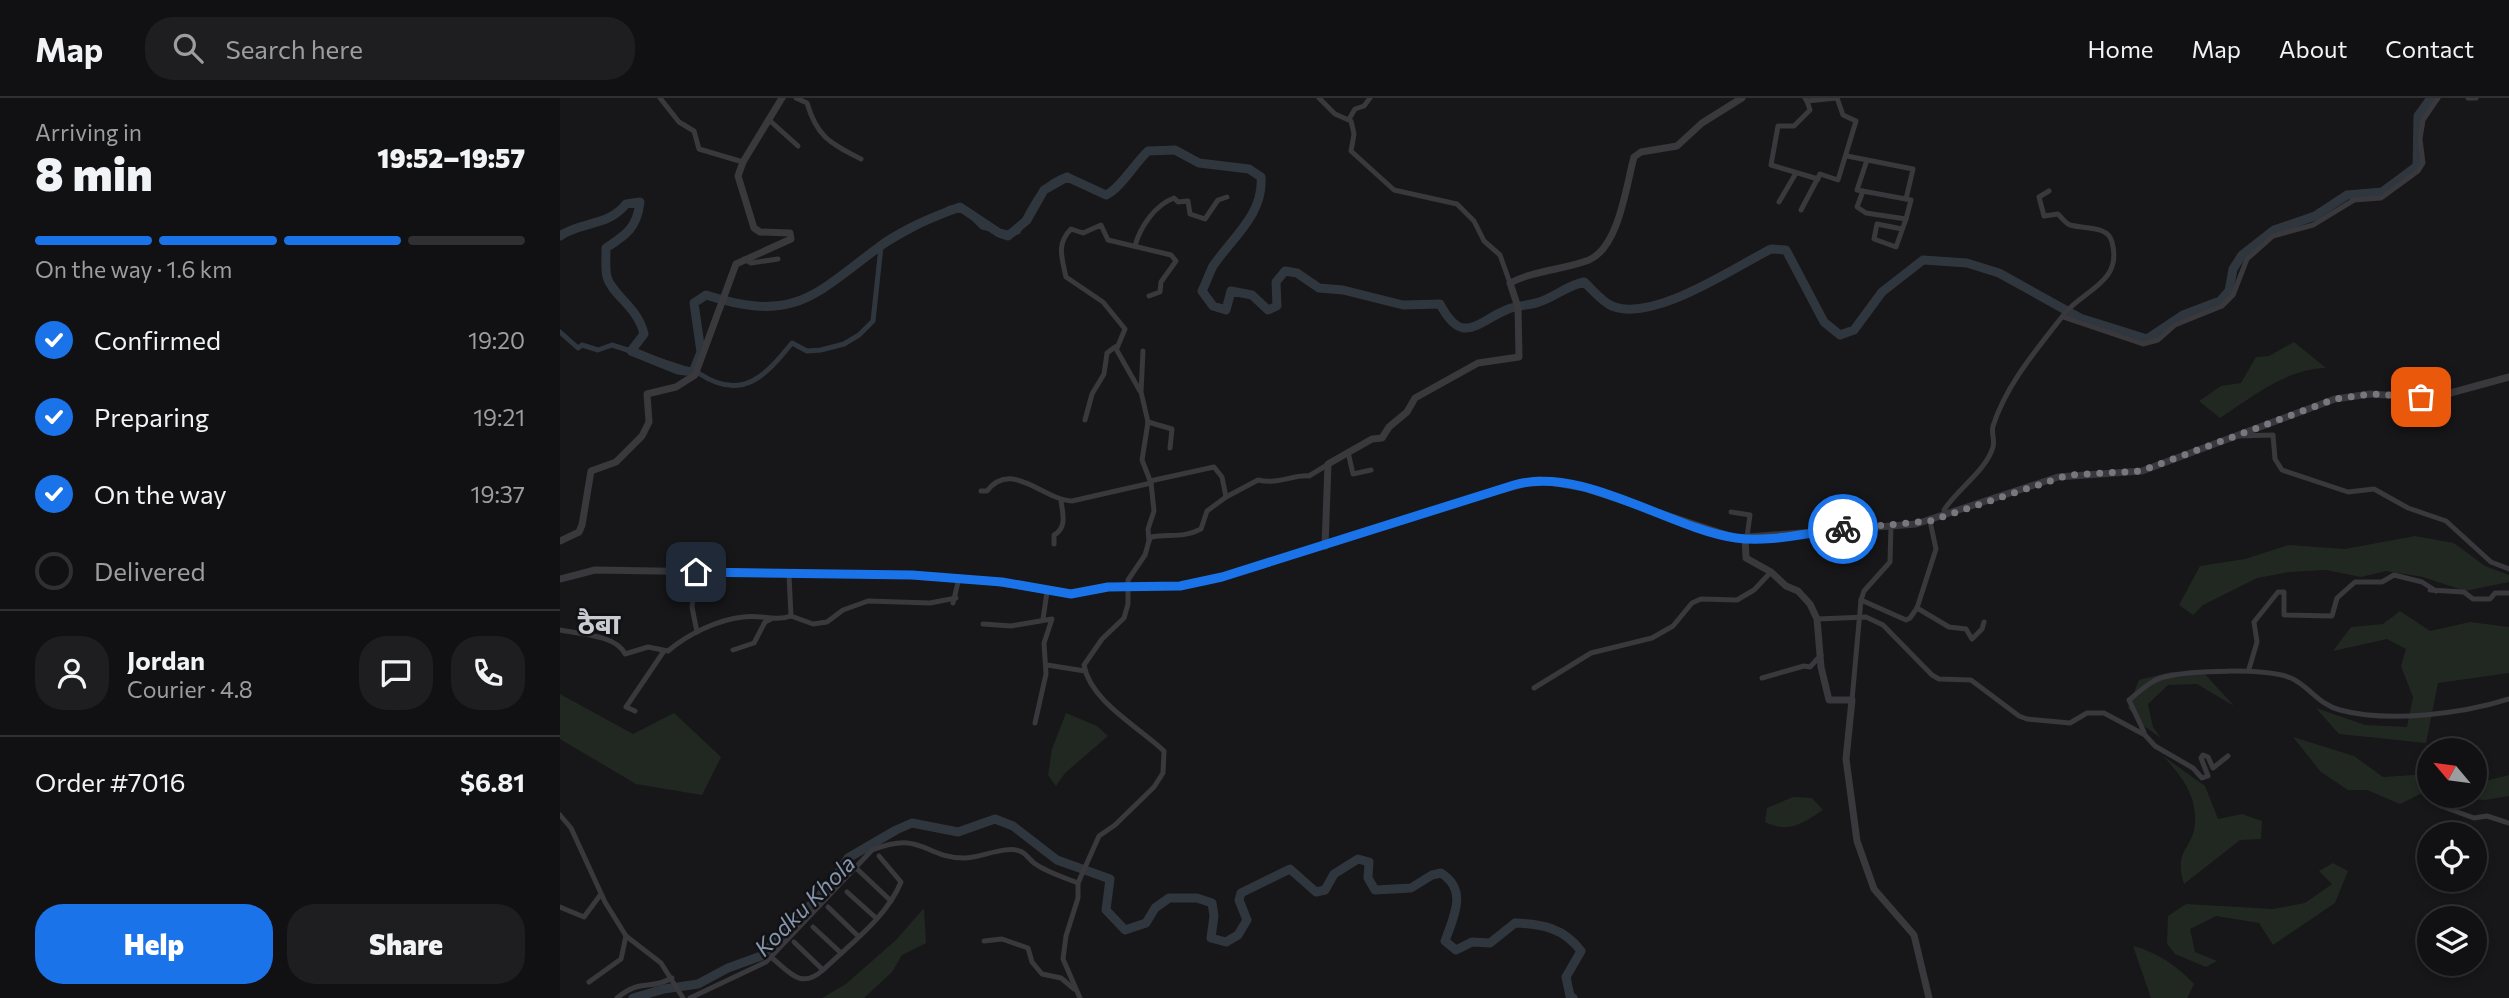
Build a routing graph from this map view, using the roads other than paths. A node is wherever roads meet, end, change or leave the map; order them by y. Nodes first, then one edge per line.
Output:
1 (660, 98) edge
2 (782, 98) edge
3 (796, 98) edge
4 (1319, 98) edge
5 (1370, 98) edge
6 (1742, 98) edge
7 (1837, 98) edge
8 (2438, 98) edge
9 (2468, 98) edge
10 (2476, 98) edge
11 (1806, 100) edge
12 (768, 119) junction
13 (1349, 119) junction
14 (799, 146) dead end
15 (1847, 156) junction
16 (860, 159) dead end
17 (1867, 160) junction
18 (743, 162) junction
19 (1796, 173) junction
20 (1818, 179) junction
21 (1863, 191) junction
22 (2049, 191) dead end
23 (1227, 197) dead end
24 (1906, 199) junction
25 (1779, 202) dead end
26 (1801, 210) dead end
27 (1906, 219) junction
28 (1902, 229) junction
29 (1135, 246) junction
30 (743, 258) junction
31 (778, 259) dead end
32 (1511, 285) junction
33 (1149, 296) dead end
34 (2063, 317) junction
35 (1117, 348) junction
36 (1143, 351) dead end
37 (2509, 377) edge
38 (1141, 392) junction
39 (1085, 420) dead end
40 (1148, 422) junction
41 (2237, 436) junction
42 (1170, 448) dead end
43 (1348, 452) junction
44 (1328, 464) junction
45 (1371, 470) dead end
46 (1151, 482) junction
47 (981, 491) dead end
48 (1075, 494) dead end
49 (1226, 497) junction
50 (1072, 500) junction
51 (1061, 501) junction
52 (1731, 512) dead end
53 (1946, 515) junction
54 (1930, 521) junction
55 (1891, 525) junction
56 (1746, 538) junction
57 (560, 541) edge
58 (1149, 541) junction
59 (1054, 544) dead end
60 (1325, 546) junction
61 (2509, 569) edge
62 (696, 572) junction
63 (1771, 572) junction
64 (789, 575) junction
65 (959, 578) junction
66 (560, 579) edge
67 (1127, 586) junction
68 (1047, 592) junction
69 (2509, 593) edge
70 (1861, 600) junction
71 (1917, 608) junction
72 (792, 616) junction
73 (1859, 618) junction
74 (772, 619) junction
75 (1043, 619) junction
76 (1817, 619) junction
77 (1984, 622) dead end
78 (983, 624) dead end
79 (560, 630) edge
80 (696, 632) junction
81 (733, 650) dead end
82 (664, 651) junction
83 (1821, 655) junction
84 (1047, 665) junction
85 (2249, 669) junction
86 (1085, 671) junction
87 (1762, 678) dead end
88 (1534, 688) dead end
89 (2509, 699) edge
90 (1852, 700) junction
91 (635, 711) dead end
92 (1035, 723) dead end
93 (2145, 735) junction
94 (2228, 756) dead end
95 (2450, 808) edge
96 (560, 815) edge
97 (2509, 823) edge
98 (879, 856) dead end
99 (855, 867) junction
100 (1078, 883) junction
101 (847, 892) dead end
102 (601, 894) junction
103 (891, 901) junction
104 (560, 907) edge
105 (828, 907) dead end
106 (876, 918) junction
107 (813, 927) dead end
108 (626, 936) junction
109 (858, 936) junction
110 (984, 941) dead end
111 (794, 942) dead end
112 (841, 953) junction
113 (771, 957) junction
114 (823, 970) junction
115 (673, 980) junction
116 (589, 982) dead end
117 (1079, 995) edge
118 (682, 996) edge
119 (617, 998) edge
120 (690, 998) edge
121 (1929, 998) edge

1 - 18 street
2 - 12 street
3 - 16 street
4 - 13 street
5 - 13 street
6 - 32 street
7 - 11 street
7 - 15 street
8 - 34 street
9 - 10 street
11 - 19 street
12 - 14 street
12 - 18 street
13 - 32 street
15 - 17 street
15 - 20 street
17 - 21 street
17 - 24 street
18 - 30 street
19 - 20 street
19 - 25 street
20 - 26 street
21 - 24 street
21 - 27 street
22 - 34 street
23 - 29 street
24 - 27 street
27 - 28 street
28 - 28 street
29 - 33 street
29 - 35 street
30 - 31 street
30 - 57 street
32 - 43 street
34 - 53 street
35 - 38 street
35 - 39 street
36 - 38 street
37 - 41 street
38 - 40 street
40 - 42 street
40 - 46 street
41 - 53 street
41 - 61 street
43 - 44 street
43 - 45 street
44 - 49 street
44 - 60 street
46 - 49 street
46 - 50 street
46 - 58 street
47 - 51 street
48 - 50 street
49 - 58 street
50 - 51 street
51 - 59 street
52 - 56 street
53 - 54 street
54 - 55 street
54 - 71 street
55 - 56 street
55 - 70 street
56 - 60 street
56 - 63 street
58 - 67 street
60 - 67 street
62 - 64 street
62 - 66 street
62 - 80 street
63 - 76 street
63 - 88 street
64 - 65 street
64 - 72 street
65 - 68 street
65 - 72 street
67 - 68 street
67 - 86 street
68 - 75 street
69 - 85 street
70 - 71 street
70 - 73 street
71 - 77 street
72 - 74 street
73 - 76 street
73 - 90 street
73 - 93 street
74 - 80 street
74 - 81 street
75 - 78 street
75 - 84 street
76 - 83 street
79 - 82 street
80 - 82 street
82 - 91 street
83 - 87 street
83 - 90 street
84 - 86 street
84 - 92 street
85 - 89 street
85 - 93 street
86 - 100 street
90 - 121 street
93 - 94 street
95 - 97 street
96 - 102 street
98 - 103 street
99 - 100 street
99 - 103 street
99 - 113 street
100 - 117 street
101 - 106 street
102 - 104 street
102 - 108 street
103 - 106 street
105 - 109 street
106 - 109 street
107 - 112 street
108 - 115 street
108 - 116 street
109 - 112 street
110 - 117 street
111 - 114 street
112 - 114 street
113 - 114 street
113 - 120 street
115 - 118 street
115 - 119 street

